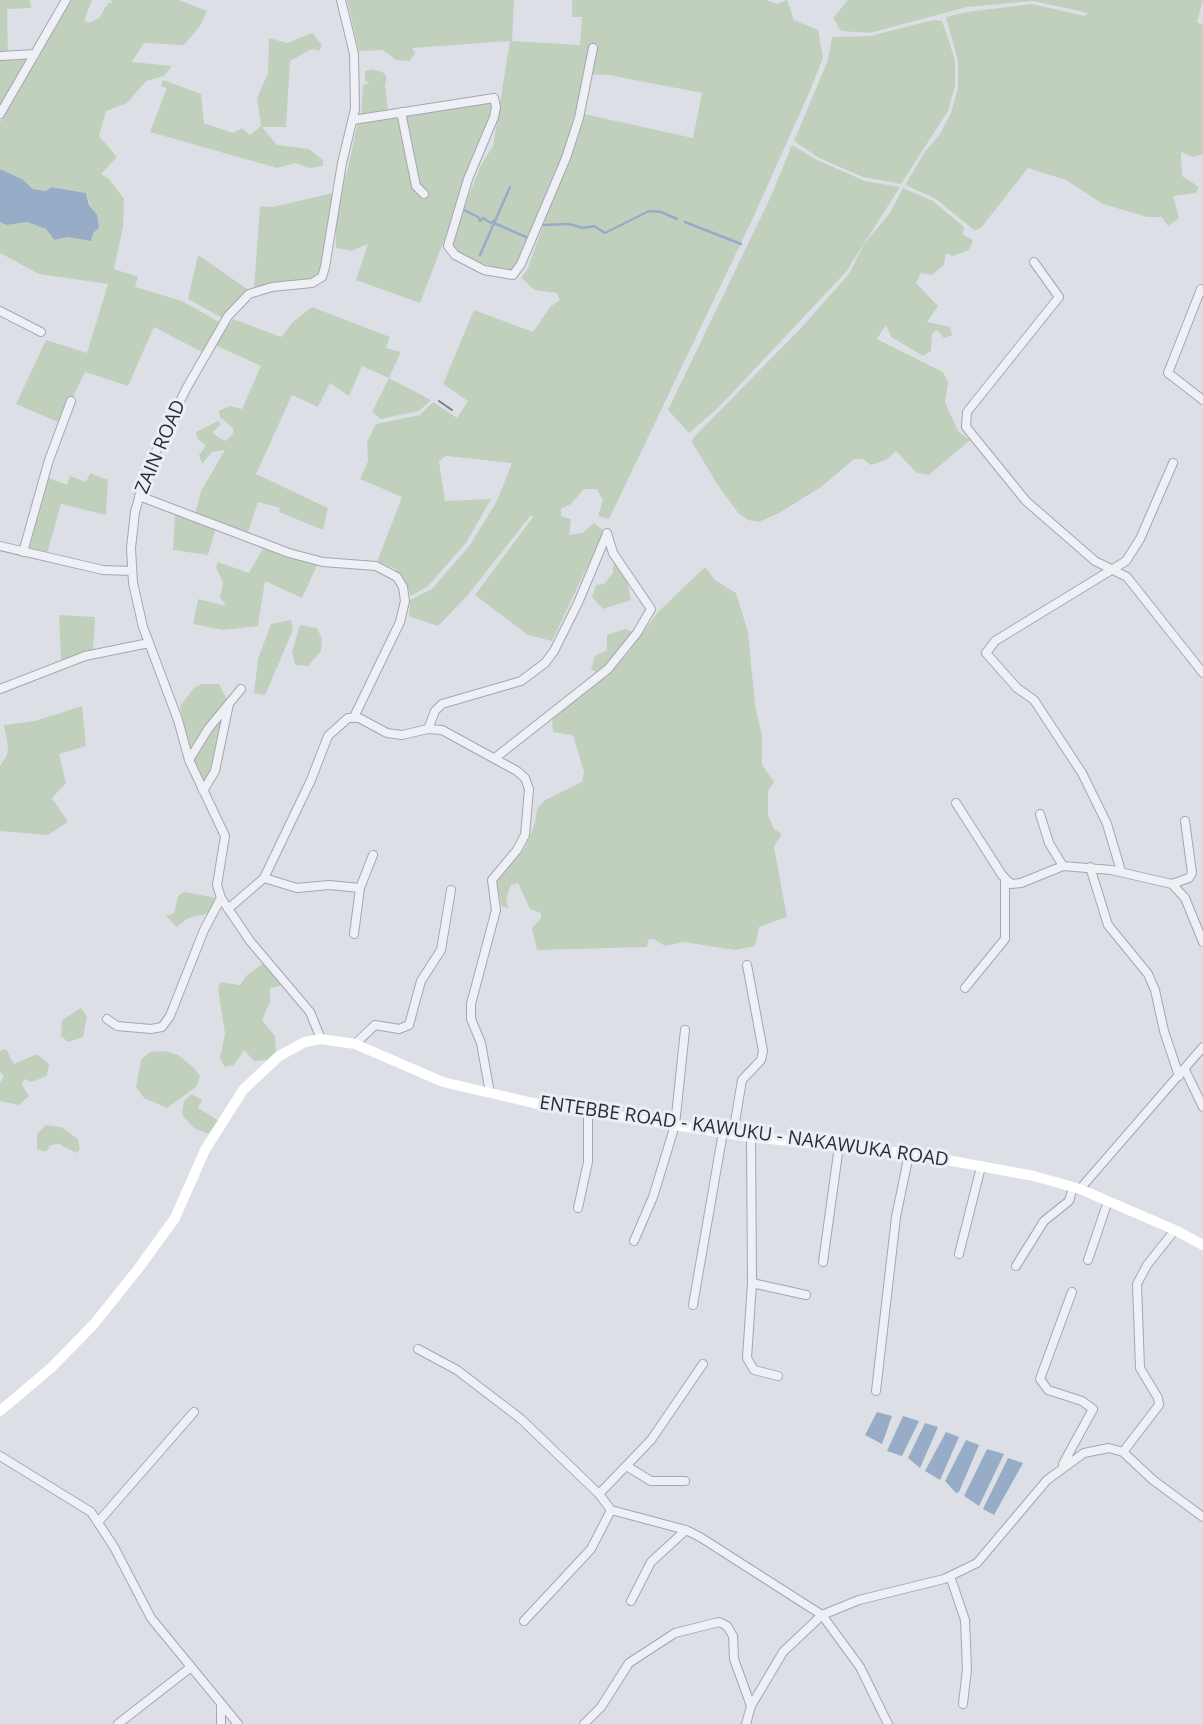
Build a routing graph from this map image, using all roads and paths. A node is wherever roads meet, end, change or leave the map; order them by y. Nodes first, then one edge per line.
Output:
1 (66, 0) edge
2 (341, 0) edge
3 (593, 48) dead end
4 (35, 54) junction
5 (0, 56) edge
6 (401, 112) junction
7 (0, 114) edge
8 (353, 120) junction
9 (424, 194) dead end
10 (1034, 262) dead end
11 (1201, 289) dead end
12 (0, 311) edge
13 (41, 332) dead end
14 (1203, 400) edge
15 (71, 401) dead end
16 (1173, 463) dead end
17 (139, 496) junction
18 (0, 546) edge
19 (23, 552) junction
20 (1115, 569) junction
21 (131, 571) junction
22 (149, 643) junction
23 (1203, 673) edge
24 (0, 689) edge
25 (240, 689) dead end
26 (229, 705) junction
27 (354, 717) junction
28 (428, 729) junction
29 (495, 758) junction
30 (189, 760) junction
31 (203, 790) junction
32 (957, 803) dead end
33 (1040, 814) dead end
34 (1185, 821) dead end
35 (373, 855) dead end
36 (1063, 866) junction
37 (1090, 867) junction
38 (1121, 871) junction
39 (264, 878) junction
40 (1005, 879) junction
41 (1172, 884) junction
42 (360, 888) junction
43 (451, 890) dead end
44 (221, 898) junction
45 (228, 909) junction
46 (354, 934) dead end
47 (1203, 942) edge
48 (747, 965) dead end
49 (965, 988) dead end
50 (107, 1018) dead end
51 (685, 1030) dead end
52 (321, 1039) junction
53 (355, 1044) junction
54 (1203, 1047) edge
55 (1182, 1073) junction
56 (490, 1093) junction
57 (1203, 1107) edge
58 (588, 1112) junction
59 (675, 1125) junction
60 (728, 1133) junction
61 (751, 1137) junction
62 (839, 1146) junction
63 (909, 1154) junction
64 (981, 1167) junction
65 (1076, 1188) junction
66 (1108, 1201) junction
67 (578, 1208) dead end
68 (1175, 1230) junction
69 (635, 1241) dead end
70 (1203, 1245) edge
71 (959, 1254) dead end
72 (1088, 1260) dead end
73 (823, 1262) dead end
74 (1016, 1266) dead end
75 (752, 1283) junction
76 (1072, 1292) dead end
77 (806, 1295) dead end
78 (693, 1305) dead end
79 (418, 1349) dead end
80 (703, 1364) dead end
81 (778, 1376) dead end
82 (876, 1391) dead end
83 (0, 1411) edge
84 (194, 1412) dead end
85 (1123, 1452) junction
86 (0, 1456) edge
87 (628, 1467) junction
88 (1061, 1467) junction
89 (685, 1481) dead end
90 (599, 1494) junction
91 (611, 1510) junction
92 (1203, 1517) edge
93 (99, 1521) junction
94 (685, 1530) junction
95 (950, 1576) junction
96 (631, 1601) dead end
97 (822, 1615) junction
98 (524, 1621) dead end
99 (191, 1667) junction
100 (221, 1704) junction
101 (963, 1704) dead end
102 (751, 1706) junction
103 (118, 1724) edge
104 (221, 1724) edge
105 (238, 1724) edge
106 (584, 1724) edge
107 (746, 1724) edge
108 (888, 1724) edge

1 - 4 street
2 - 8 street, ZAIN ROAD
3 - 6 street
4 - 5 street
4 - 7 street
6 - 8 street
6 - 9 street
8 - 17 street, ZAIN ROAD
10 - 20 street
11 - 14 street
12 - 13 street
15 - 19 street
16 - 20 street
17 - 21 street, ZAIN ROAD
17 - 27 street
18 - 19 street
19 - 21 street
20 - 23 street
20 - 38 street
21 - 22 street, ZAIN ROAD
22 - 24 street
22 - 30 street, ZAIN ROAD
25 - 26 street
26 - 30 street
26 - 31 street
27 - 28 street
27 - 39 street
28 - 29 street
28 - 29 street
29 - 56 street
30 - 31 street, ZAIN ROAD
31 - 44 street, ZAIN ROAD
32 - 40 street
33 - 36 street
34 - 41 street
35 - 42 street
36 - 37 street
36 - 40 street
37 - 38 street
37 - 55 street
38 - 41 street
39 - 42 street
39 - 45 street
40 - 49 street
41 - 47 street
42 - 46 street
43 - 53 street
44 - 45 street
44 - 50 street
45 - 52 street
48 - 60 street
51 - 59 street
52 - 53 main road, ENTEBBE ROAD - KAWUKU - NAKAWUKA ROAD
52 - 83 main road, ENTEBBE ROAD - KAWUKU - NAKAWUKA ROAD
53 - 56 main road, ENTEBBE ROAD - KAWUKU - NAKAWUKA ROAD
54 - 55 street
55 - 57 street
55 - 65 street
56 - 58 main road, ENTEBBE ROAD - KAWUKU - NAKAWUKA ROAD
58 - 59 main road, ENTEBBE ROAD - KAWUKU - NAKAWUKA ROAD
58 - 67 street
59 - 60 main road, ENTEBBE ROAD - KAWUKU - NAKAWUKA ROAD
59 - 69 street
60 - 61 main road, ENTEBBE ROAD - KAWUKU - NAKAWUKA ROAD
60 - 78 street
61 - 62 main road, ENTEBBE ROAD - KAWUKU - NAKAWUKA ROAD
61 - 75 street
62 - 63 main road, ENTEBBE ROAD - KAWUKU - NAKAWUKA ROAD
62 - 73 street
63 - 64 main road, ENTEBBE ROAD - KAWUKU - NAKAWUKA ROAD
63 - 82 street
64 - 65 main road, ENTEBBE ROAD - KAWUKU - NAKAWUKA ROAD
64 - 71 street
65 - 66 main road, ENTEBBE ROAD - KAWUKU - NAKAWUKA ROAD
65 - 74 street
66 - 68 main road, ENTEBBE ROAD - KAWUKU - NAKAWUKA ROAD
66 - 72 street
68 - 70 main road, ENTEBBE ROAD - KAWUKU - NAKAWUKA ROAD
68 - 85 street
75 - 77 street
75 - 81 street
76 - 88 street
79 - 90 street
80 - 87 street
84 - 93 street
85 - 88 street
85 - 92 street
86 - 93 street
87 - 89 street
87 - 90 street
88 - 95 street
90 - 91 street
91 - 94 street
91 - 98 street
93 - 99 street
94 - 96 street
94 - 97 street
95 - 97 street
95 - 101 street
97 - 102 street
97 - 108 street
99 - 100 street
99 - 103 street
100 - 104 street
100 - 105 street
102 - 106 street
102 - 107 street

